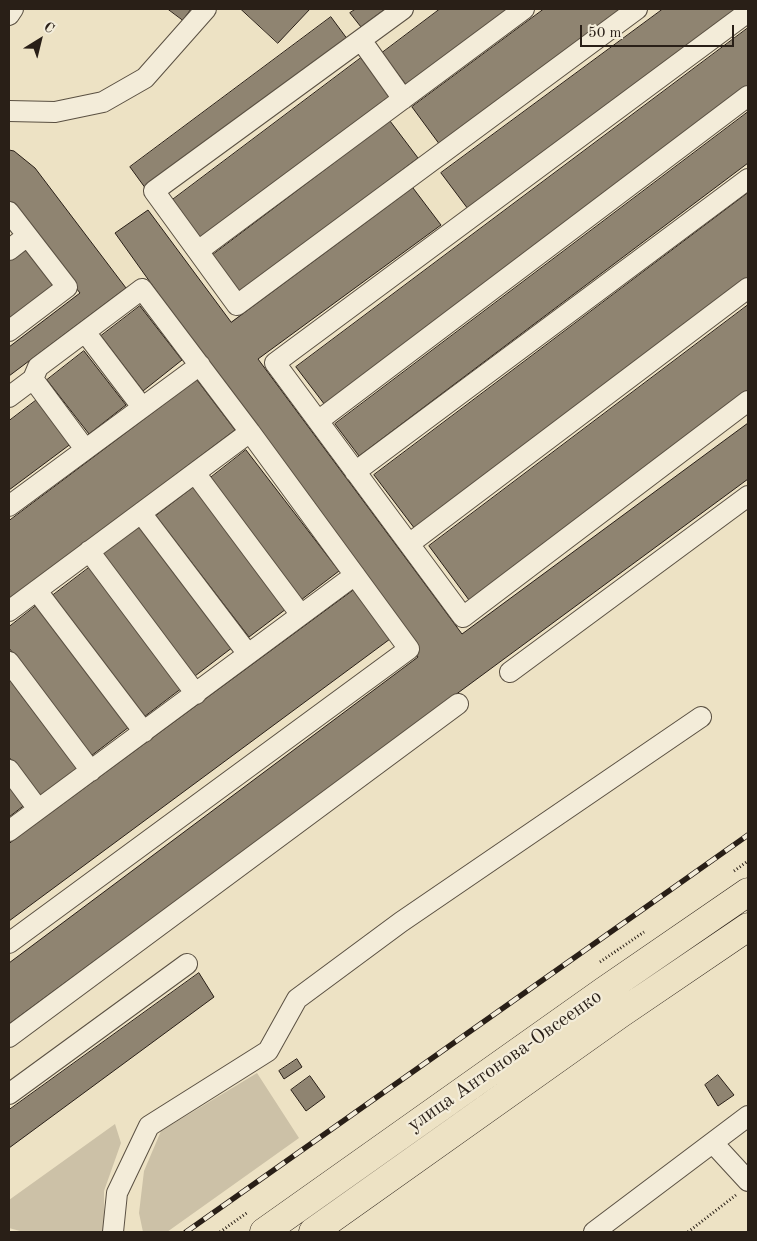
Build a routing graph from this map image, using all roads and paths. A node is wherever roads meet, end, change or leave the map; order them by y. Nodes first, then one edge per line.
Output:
1 (13, 9) edge
2 (206, 9) edge
3 (403, 9) edge
4 (524, 9) edge
5 (636, 9) edge
6 (748, 12) edge
7 (9, 15) edge
8 (361, 40) junction
9 (748, 96) edge
10 (403, 99) junction
11 (9, 112) edge
12 (748, 179) edge
13 (9, 212) edge
14 (27, 236) junction
15 (9, 250) edge
16 (198, 251) junction
17 (748, 288) edge
18 (9, 331) edge
19 (85, 332) junction
20 (200, 366) junction
21 (33, 379) junction
22 (9, 397) edge
23 (748, 401) edge
24 (142, 407) junction
25 (318, 420) junction
26 (250, 432) junction
27 (85, 449) junction
28 (355, 472) junction
29 (195, 473) junction
30 (748, 496) edge
31 (9, 506) edge
32 (142, 513) junction
33 (409, 544) junction
34 (89, 551) junction
35 (355, 575) junction
36 (36, 590) junction
37 (9, 611) edge
38 (301, 615) junction
39 (248, 654) junction
40 (9, 662) edge
41 (510, 672) dead end
42 (196, 694) junction
43 (458, 704) dead end
44 (701, 717) dead end
45 (144, 732) junction
46 (9, 770) edge
47 (91, 771) junction
48 (38, 810) junction
49 (9, 831) edge
50 (748, 892) edge
51 (748, 927) edge
52 (9, 943) edge
53 (187, 964) dead end
54 (9, 1038) edge
55 (9, 1094) edge
56 (745, 1120) edge
57 (713, 1143) junction
58 (745, 1186) edge
59 (113, 1232) edge
60 (264, 1232) edge
61 (313, 1232) edge
62 (594, 1232) edge
63 (688, 1232) edge

1 - 7 street
2 - 11 street
3 - 8 street
4 - 10 street
5 - 16 street
6 - 25 street
8 - 10 street
8 - 16 street
9 - 25 street
10 - 16 street
12 - 28 street
13 - 14 street
14 - 15 street
14 - 18 street
17 - 33 street
19 - 20 street
19 - 21 street
19 - 24 street
20 - 24 street
20 - 26 street
21 - 22 street
21 - 27 street
23 - 33 street
24 - 27 street
25 - 28 street
26 - 29 street
26 - 35 street
27 - 31 street
28 - 33 street
29 - 32 street
29 - 38 street
30 - 41 street
32 - 34 street
32 - 39 street
34 - 36 street
34 - 42 street
35 - 38 street
35 - 52 street
36 - 37 street
36 - 45 street
38 - 39 street
39 - 42 street
40 - 47 street
42 - 45 street
43 - 54 street
44 - 59 street
45 - 47 street
46 - 48 street
47 - 48 street
48 - 49 street
50 - 60 highway, улица Антонова-Овсеенко
51 - 61 highway, улица Антонова-Овсеенко
53 - 55 street
56 - 57 street
57 - 58 street
57 - 62 street
58 - 63 path

